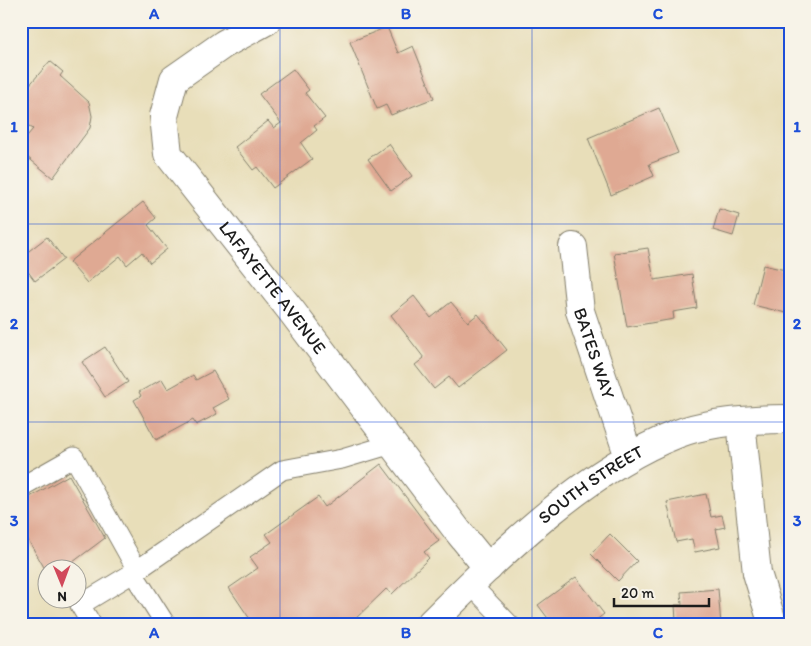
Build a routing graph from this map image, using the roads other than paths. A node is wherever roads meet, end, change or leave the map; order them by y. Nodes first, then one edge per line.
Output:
1 (266, 21) edge
2 (573, 247) dead end
3 (790, 419) edge
4 (741, 422) junction
5 (392, 444) junction
6 (629, 457) junction
7 (21, 487) edge
8 (135, 572) junction
9 (480, 577) junction
10 (775, 624) edge
11 (92, 625) edge
12 (166, 625) edge
13 (429, 625) edge
14 (510, 625) edge

1 - 5 street, LAFAYETTE AVENUE
2 - 6 street, BATES WAY
3 - 4 street, SOUTH STREET
4 - 6 street, SOUTH STREET
4 - 10 street
5 - 8 lane
5 - 9 street, LAFAYETTE AVENUE
6 - 9 street, SOUTH STREET
7 - 8 lane
8 - 11 lane
8 - 12 lane
9 - 13 street, SOUTH STREET
9 - 14 lane

